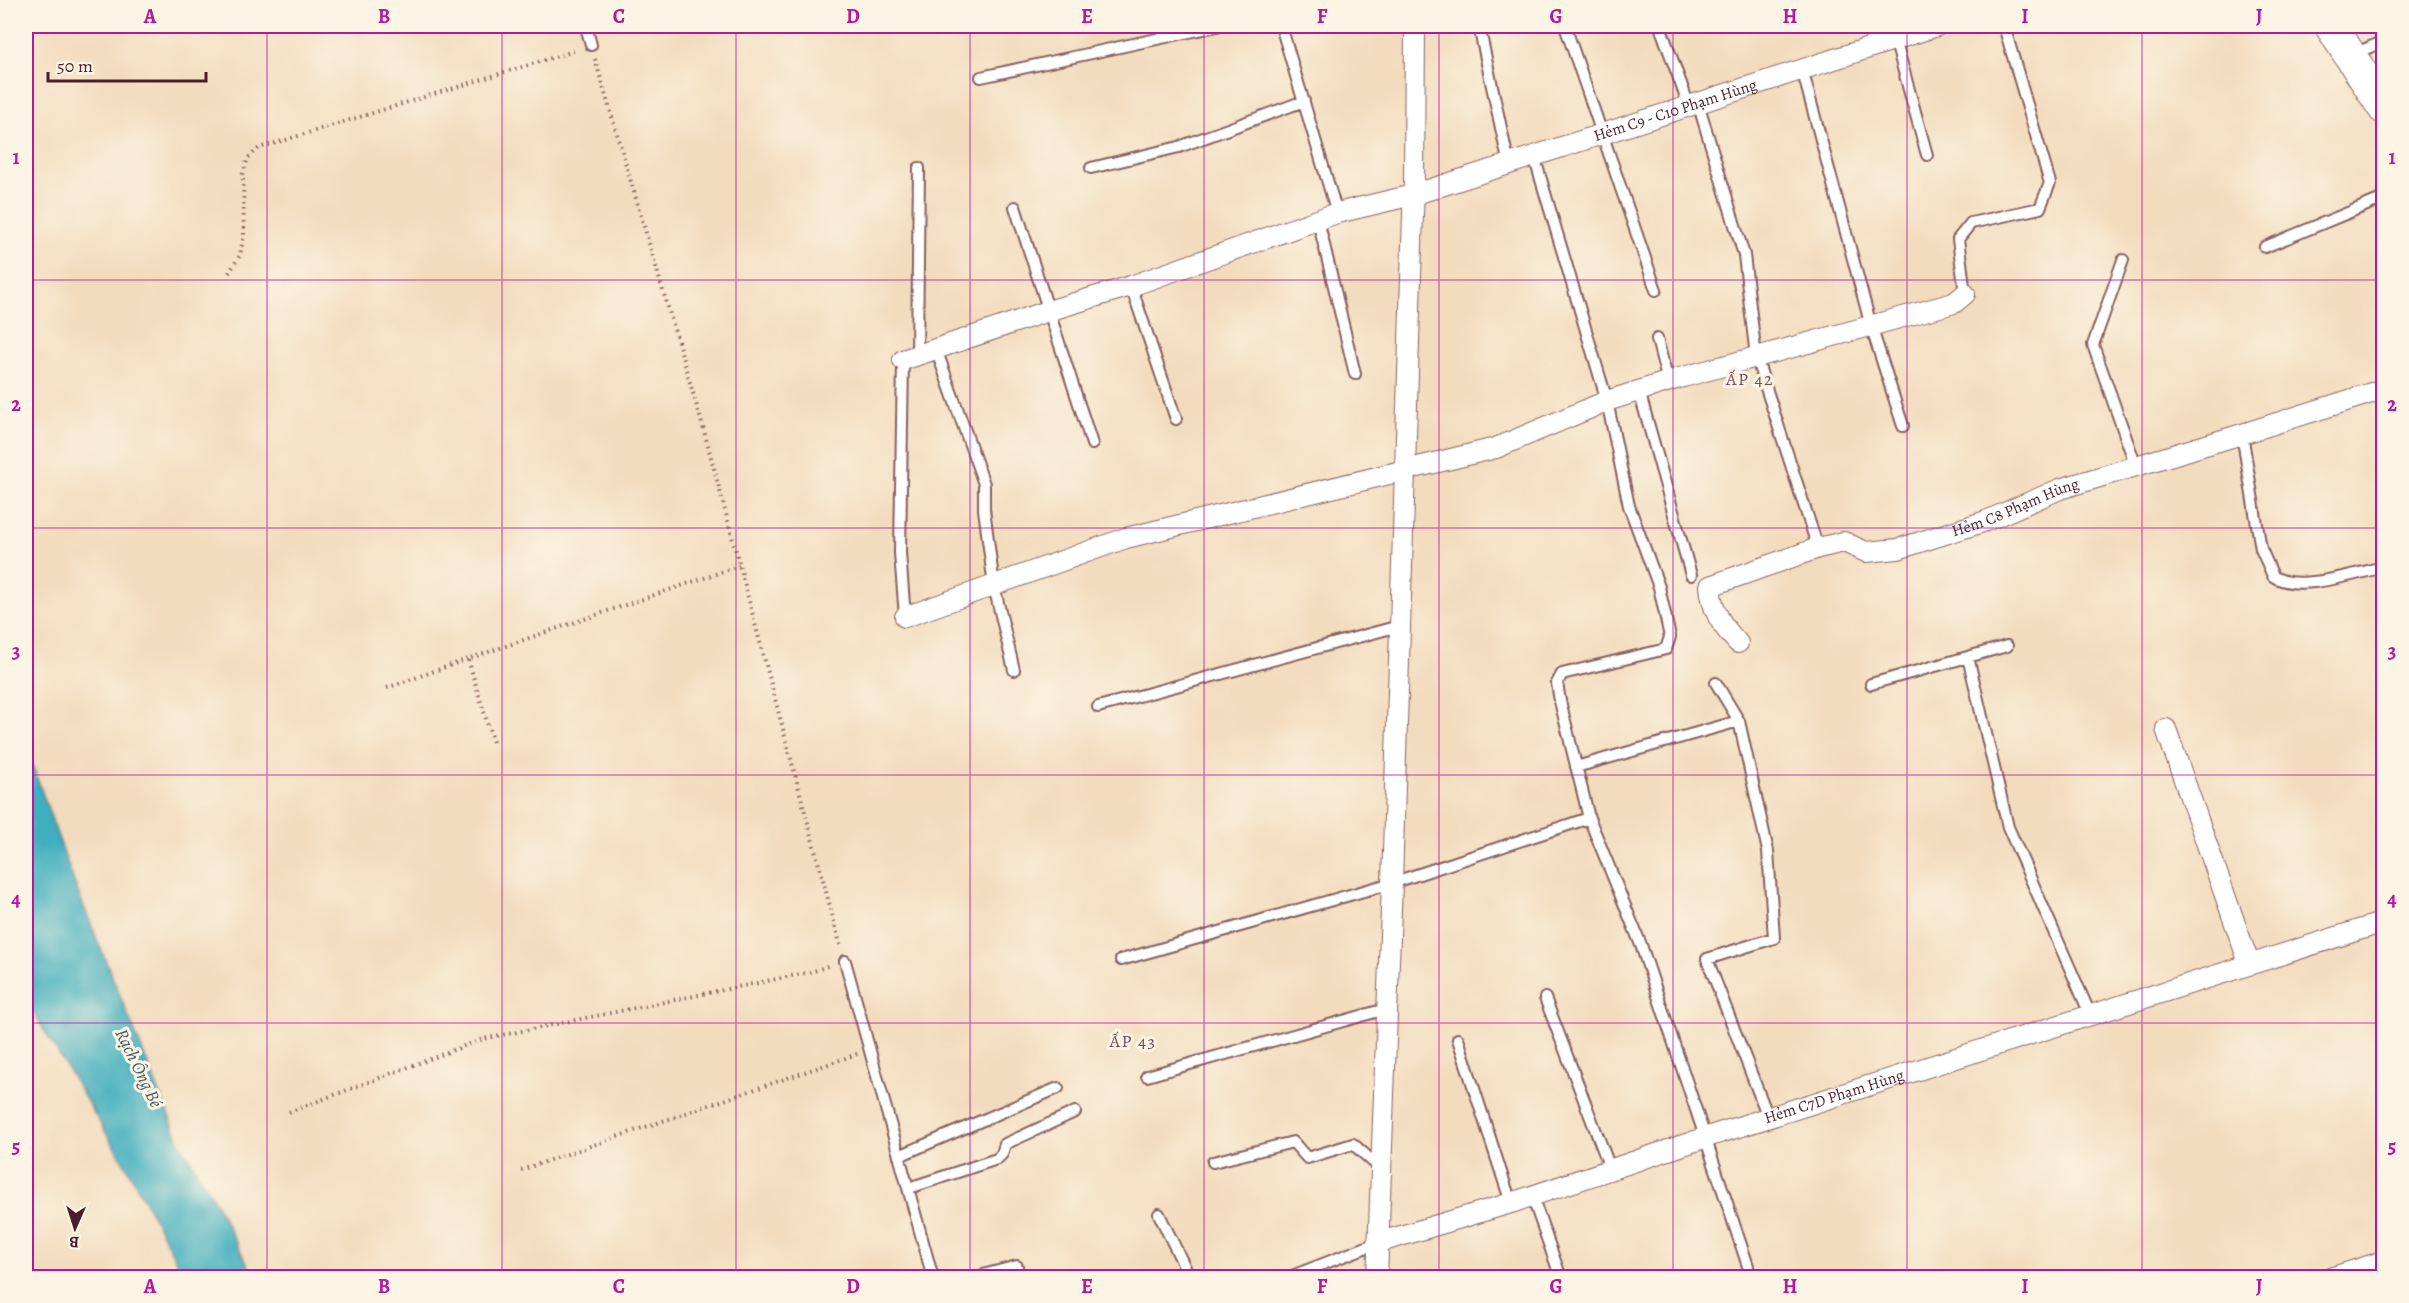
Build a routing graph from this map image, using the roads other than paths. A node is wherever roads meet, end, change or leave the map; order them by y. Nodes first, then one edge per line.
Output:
1 (586, 26) edge
2 (1217, 26) edge
3 (1281, 26) edge
4 (1415, 26) edge
5 (1479, 26) edge
6 (1565, 26) edge
7 (1660, 26) edge
8 (1937, 26) edge
9 (2004, 26) edge
10 (2331, 26) edge
11 (1895, 39) junction
12 (2384, 41) edge
13 (591, 45) road end
14 (2351, 56) junction
15 (1802, 69) junction
16 (981, 77) dead end
17 (1304, 102) junction
18 (1693, 104) junction
19 (2384, 108) edge
20 (1601, 133) junction
21 (1927, 155) dead end
22 (1534, 156) junction
23 (1509, 165) junction
24 (919, 168) dead end
25 (1090, 168) dead end
26 (1413, 195) junction
27 (2384, 198) edge
28 (1015, 207) dead end
29 (1328, 216) junction
30 (2265, 247) dead end
31 (2123, 260) dead end
32 (1131, 286) junction
33 (1656, 291) dead end
34 (1965, 294) joint
35 (1048, 311) junction
36 (1872, 326) junction
37 (1657, 339) dead end
38 (936, 349) junction
39 (1756, 357) junction
40 (910, 358) junction
41 (1355, 374) dead end
42 (1668, 382) junction
43 (2384, 389) edge
44 (1639, 391) junction
45 (1607, 401) junction
46 (1176, 420) dead end
47 (1903, 426) dead end
48 (2242, 434) junction
49 (1092, 444) dead end
50 (2136, 466) junction
51 (1403, 471) junction
52 (1818, 548) junction
53 (2384, 567) edge
54 (1691, 575) dead end
55 (994, 586) junction
56 (905, 617) joint
57 (1399, 626) junction
58 (1738, 643) dead end
59 (2007, 646) dead end
60 (1968, 657) junction
61 (1014, 670) dead end
62 (1716, 683) dead end
63 (1871, 684) dead end
64 (1098, 707) dead end
65 (1739, 721) junction
66 (2166, 729) dead end
67 (1576, 767) junction
68 (1589, 818) junction
69 (1392, 883) junction
70 (2384, 922) edge
71 (1121, 960) dead end
72 (845, 961) road end
73 (2249, 963) junction
74 (1545, 998) dead end
75 (1386, 1009) junction
76 (2090, 1014) junction
77 (1458, 1039) dead end
78 (1147, 1076) dead end
79 (1058, 1088) dead end
80 (1075, 1112) dead end
81 (1768, 1117) junction
82 (1707, 1137) junction
83 (899, 1156) junction
84 (1213, 1162) dead end
85 (1380, 1168) junction
86 (1610, 1168) junction
87 (909, 1188) junction
88 (1532, 1196) junction
89 (1511, 1203) junction
90 (1159, 1214) dead end
91 (1377, 1243) junction
92 (2384, 1260) edge
93 (1017, 1266) dead end
94 (1748, 1266) dead end
95 (933, 1278) edge
96 (972, 1278) edge
97 (1190, 1278) edge
98 (1287, 1278) edge
99 (1377, 1278) edge
100 (1561, 1278) edge
101 (2330, 1278) edge

1 - 13 lane
2 - 16 lane
3 - 17 lane
4 - 26 street
5 - 23 lane
6 - 20 lane
7 - 18 lane
8 - 11 street, Hẻm C9 - C10 Phạm Hùng
9 - 34 lane
10 - 14 main road
11 - 15 street, Hẻm C9 - C10 Phạm Hùng
11 - 21 lane
12 - 14 lane
14 - 19 main road
15 - 18 street, Hẻm C9 - C10 Phạm Hùng
15 - 36 lane
17 - 25 lane
17 - 29 lane
18 - 20 street, Hẻm C9 - C10 Phạm Hùng
18 - 39 lane
20 - 22 street, Hẻm C9 - C10 Phạm Hùng
20 - 33 lane
22 - 23 street, Hẻm C9 - C10 Phạm Hùng
22 - 45 lane
23 - 26 street, Hẻm C9 - C10 Phạm Hùng
24 - 40 lane
26 - 29 street, Hẻm C9 - C10 Phạm Hùng
26 - 51 street
27 - 30 lane
28 - 35 lane
29 - 32 street, Hẻm C9 - C10 Phạm Hùng
29 - 41 lane
31 - 50 lane
32 - 35 street, Hẻm C9 - C10 Phạm Hùng
32 - 46 lane
34 - 36 street
35 - 38 street, Hẻm C9 - C10 Phạm Hùng
35 - 49 lane
36 - 39 street
36 - 47 lane
37 - 42 lane
38 - 40 street, Hẻm C9 - C10 Phạm Hùng
38 - 55 lane
39 - 42 street
39 - 52 lane
40 - 56 lane
42 - 44 street
43 - 48 street, Hẻm C8 Phạm Hùng
44 - 45 street
44 - 54 lane
45 - 51 street
45 - 67 lane
48 - 50 street, Hẻm C8 Phạm Hùng
48 - 53 lane
50 - 52 street, Hẻm C8 Phạm Hùng
51 - 55 street
51 - 57 street
52 - 58 street, Hẻm C8 Phạm Hùng
55 - 56 street
55 - 61 lane
57 - 64 lane
57 - 69 street
59 - 60 lane
60 - 63 lane
60 - 76 lane
62 - 65 lane
65 - 67 lane
65 - 81 lane
66 - 73 street
67 - 68 lane
68 - 69 lane
68 - 82 lane
69 - 71 lane
69 - 75 street
70 - 73 street, Hẻm C7D Phạm Hùng
72 - 83 lane
73 - 76 street, Hẻm C7D Phạm Hùng
74 - 86 lane
75 - 78 lane
75 - 85 street
76 - 81 street, Hẻm C7D Phạm Hùng
77 - 89 lane
79 - 83 lane
80 - 87 lane
81 - 82 street, Hẻm C7D Phạm Hùng
82 - 86 street, Hẻm C7D Phạm Hùng
82 - 94 lane
83 - 87 lane
84 - 85 lane
85 - 91 street
86 - 88 street, Hẻm C7D Phạm Hùng
87 - 95 lane
88 - 89 street, Hẻm C7D Phạm Hùng
88 - 100 lane
89 - 91 street, Hẻm C7D Phạm Hùng
90 - 97 lane
91 - 98 lane, Hẻm C7D Phạm Hùng
91 - 99 street
92 - 101 street
93 - 96 lane

